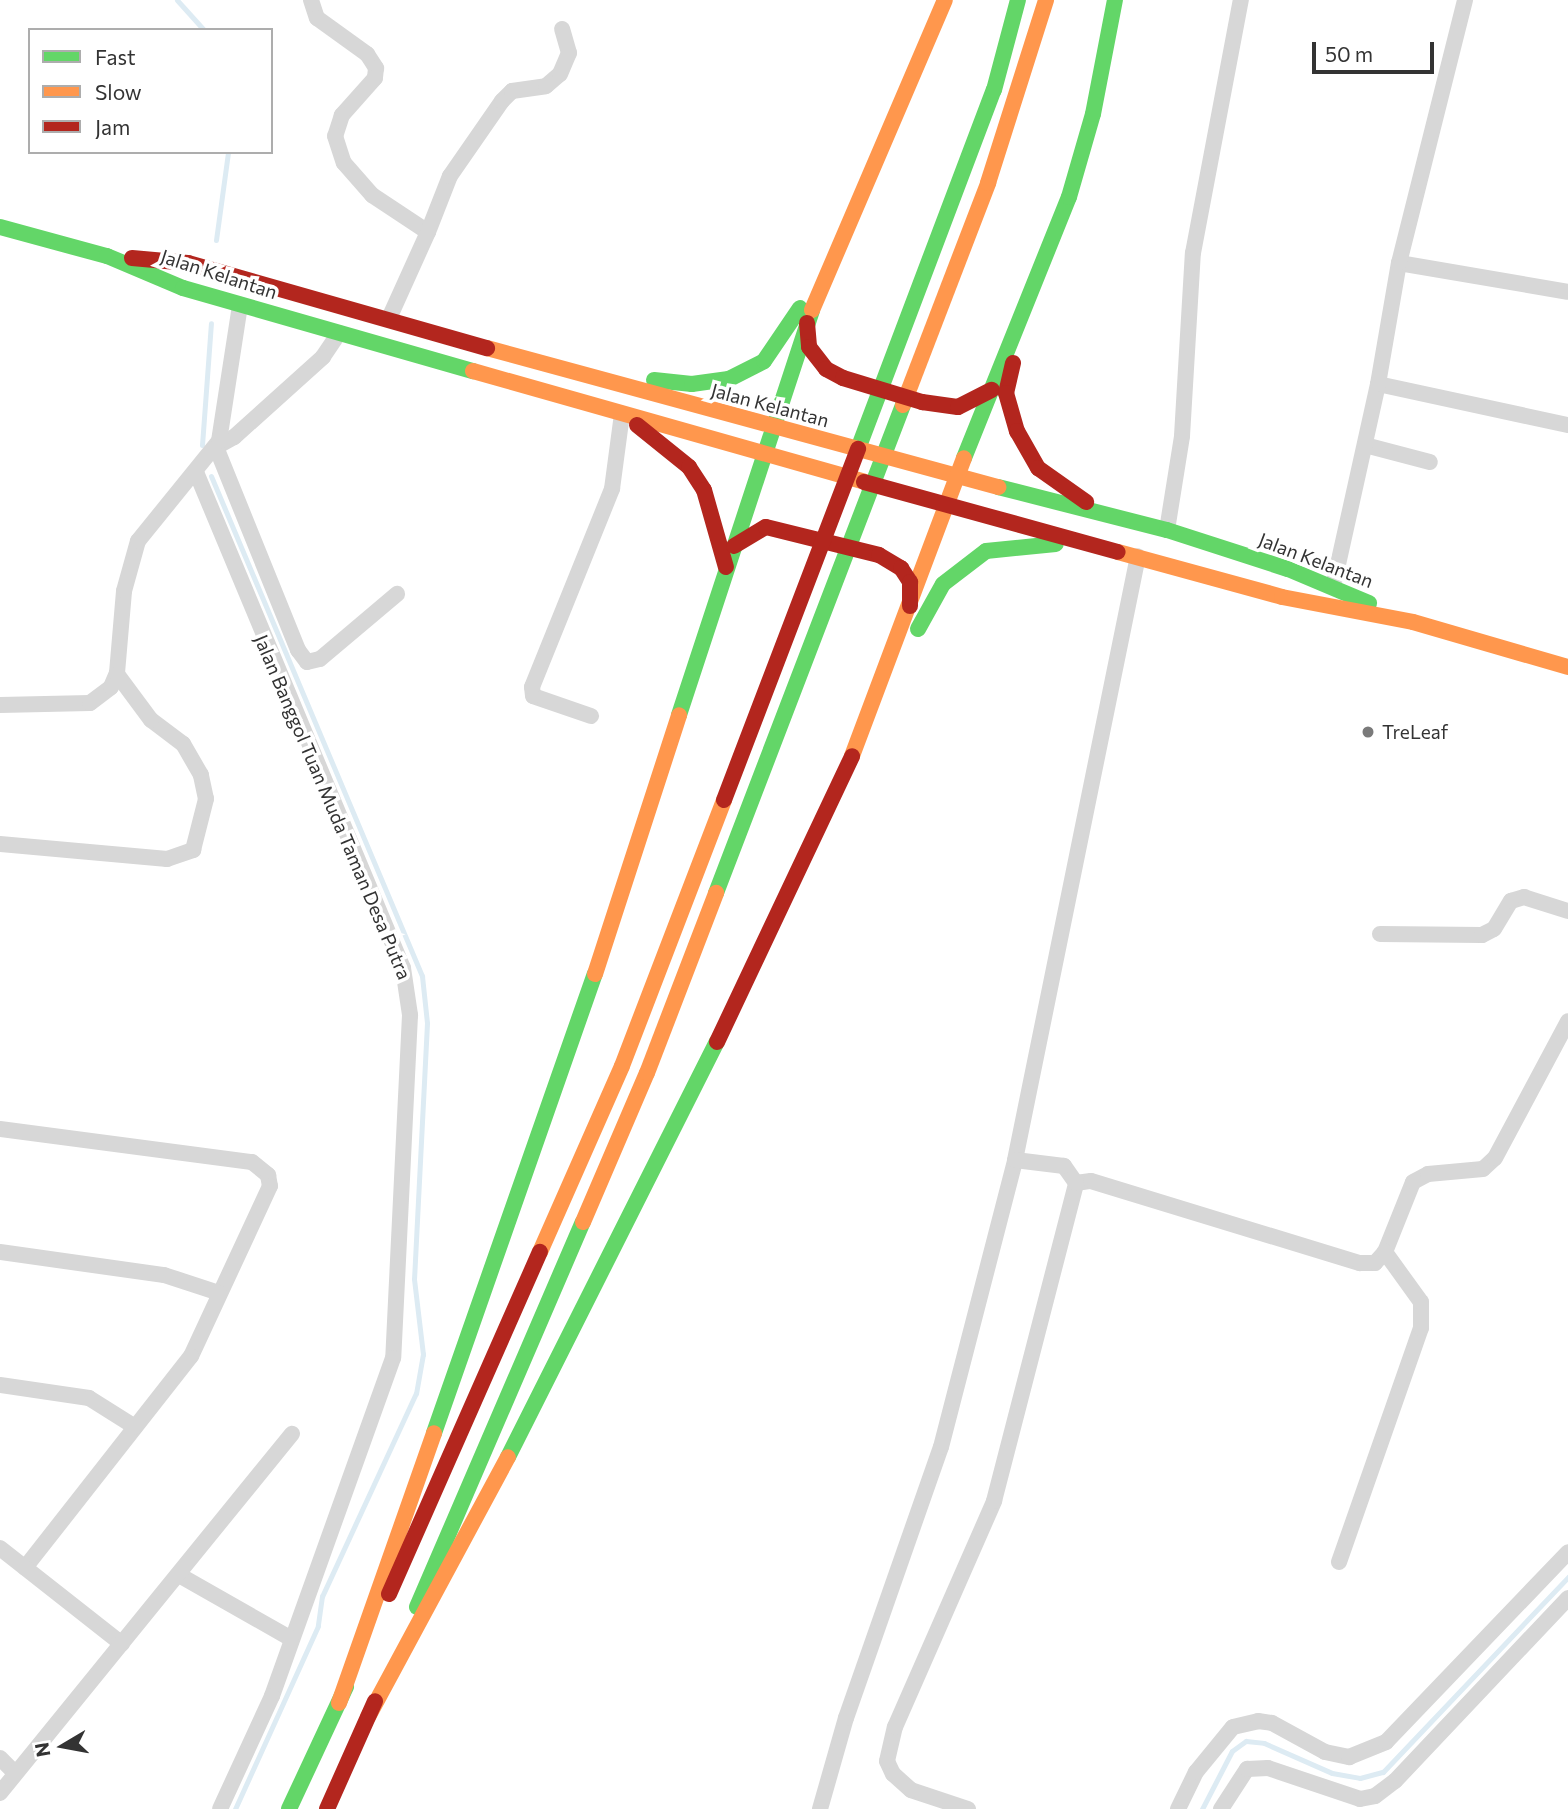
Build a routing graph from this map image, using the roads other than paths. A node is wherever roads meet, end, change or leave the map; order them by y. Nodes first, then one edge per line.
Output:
1 (311, 0) edge
2 (945, 0) edge
3 (1018, 0) edge
4 (1046, 0) edge
5 (1115, 0) edge
6 (1241, 0) edge
7 (1465, 0) edge
8 (562, 29) dead end
9 (0, 227) edge
10 (428, 232) junction
11 (107, 256) junction
12 (830, 260) junction
13 (1399, 263) junction
14 (1033, 286) junction
15 (1568, 292) edge
16 (240, 305) junction
17 (390, 316) junction
18 (807, 321) junction
19 (339, 332) junction
20 (578, 372) junction
21 (1378, 384) junction
22 (992, 390) junction
23 (622, 414) junction
24 (1568, 425) edge
25 (774, 429) junction
26 (1365, 445) junction
27 (216, 447) junction
28 (766, 455) junction
29 (1430, 462) dead end
30 (195, 472) junction
31 (956, 477) junction
32 (946, 505) junction
33 (1140, 523) junction
34 (1167, 530) junction
35 (1087, 544) junction
36 (734, 546) junction
37 (1138, 556) junction
38 (726, 567) junction
39 (1333, 587) junction
40 (397, 594) dead end
41 (910, 610) junction
42 (1413, 622) junction
43 (1568, 667) edge
44 (117, 674) junction
45 (0, 705) edge
46 (592, 716) dead end
47 (855, 749) junction
48 (0, 844) edge
49 (1568, 911) edge
50 (1380, 933) dead end
51 (1568, 1021) edge
52 (0, 1129) edge
53 (1020, 1160) junction
54 (1076, 1183) junction
55 (0, 1252) edge
56 (1385, 1252) junction
57 (219, 1293) junction
58 (1, 1387) edge
59 (135, 1427) junction
60 (292, 1434) dead end
61 (0, 1548) edge
62 (1568, 1552) edge
63 (1339, 1562) dead end
64 (25, 1568) junction
65 (179, 1575) junction
66 (1568, 1598) edge
67 (290, 1638) junction
68 (122, 1644) junction
69 (339, 1703) junction
70 (368, 1717) junction
71 (0, 1758) edge
72 (15, 1773) junction
73 (0, 1793) edge
74 (220, 1809) edge
75 (289, 1809) edge
76 (327, 1809) edge
77 (820, 1809) edge
78 (968, 1809) edge
79 (1178, 1809) edge
80 (1221, 1809) edge

1 - 10 street
2 - 12 main road
3 - 69 main road
4 - 70 main road
5 - 14 main road
6 - 34 street
7 - 13 street
8 - 10 street
9 - 11 main road, Jalan Kelantan
10 - 17 street
11 - 16 main road, Jalan Kelantan
11 - 17 main road, Jalan Kelantan
12 - 18 main road
12 - 20 main road
13 - 15 street
13 - 21 street
14 - 22 main road
14 - 33 main road
16 - 19 main road, Jalan Kelantan
16 - 27 street
17 - 20 main road, Jalan Kelantan
18 - 22 main road
18 - 25 main road
19 - 23 main road, Jalan Kelantan
19 - 27 street
20 - 25 main road, Jalan Kelantan
21 - 24 street
21 - 26 street
22 - 31 main road
23 - 28 main road, Jalan Kelantan
23 - 38 main road
23 - 46 street
25 - 28 main road
25 - 31 main road, Jalan Kelantan
26 - 29 street
26 - 39 street
27 - 30 street
27 - 40 street
28 - 32 main road, Jalan Kelantan
28 - 36 main road
30 - 44 street
30 - 67 street, Jalan Banggol Tuan Muda Taman Desa Putra
31 - 32 main road
31 - 33 main road, Jalan Kelantan
32 - 35 main road, Jalan Kelantan
32 - 41 main road
33 - 34 main road, Jalan Kelantan
34 - 39 main road, Jalan Kelantan
35 - 37 main road, Jalan Kelantan
35 - 47 main road
36 - 38 main road
36 - 41 main road
37 - 42 main road, Jalan Kelantan
37 - 53 street
38 - 69 main road
39 - 42 main road, Jalan Kelantan
41 - 47 main road
42 - 43 main road, Jalan Kelantan
44 - 45 street
44 - 48 street
47 - 70 main road
49 - 50 street
51 - 56 street
52 - 57 street
53 - 54 street
53 - 77 street
54 - 56 street
54 - 78 street
55 - 57 street
56 - 63 street
57 - 59 street
58 - 59 street
59 - 64 street
60 - 65 street
61 - 64 street
62 - 79 street
64 - 68 street
65 - 67 street
65 - 68 street
66 - 80 street
67 - 74 street, Jalan Banggol Tuan Muda Taman Desa Putra
68 - 72 street
69 - 75 main road
70 - 76 main road
71 - 72 street
72 - 73 street

